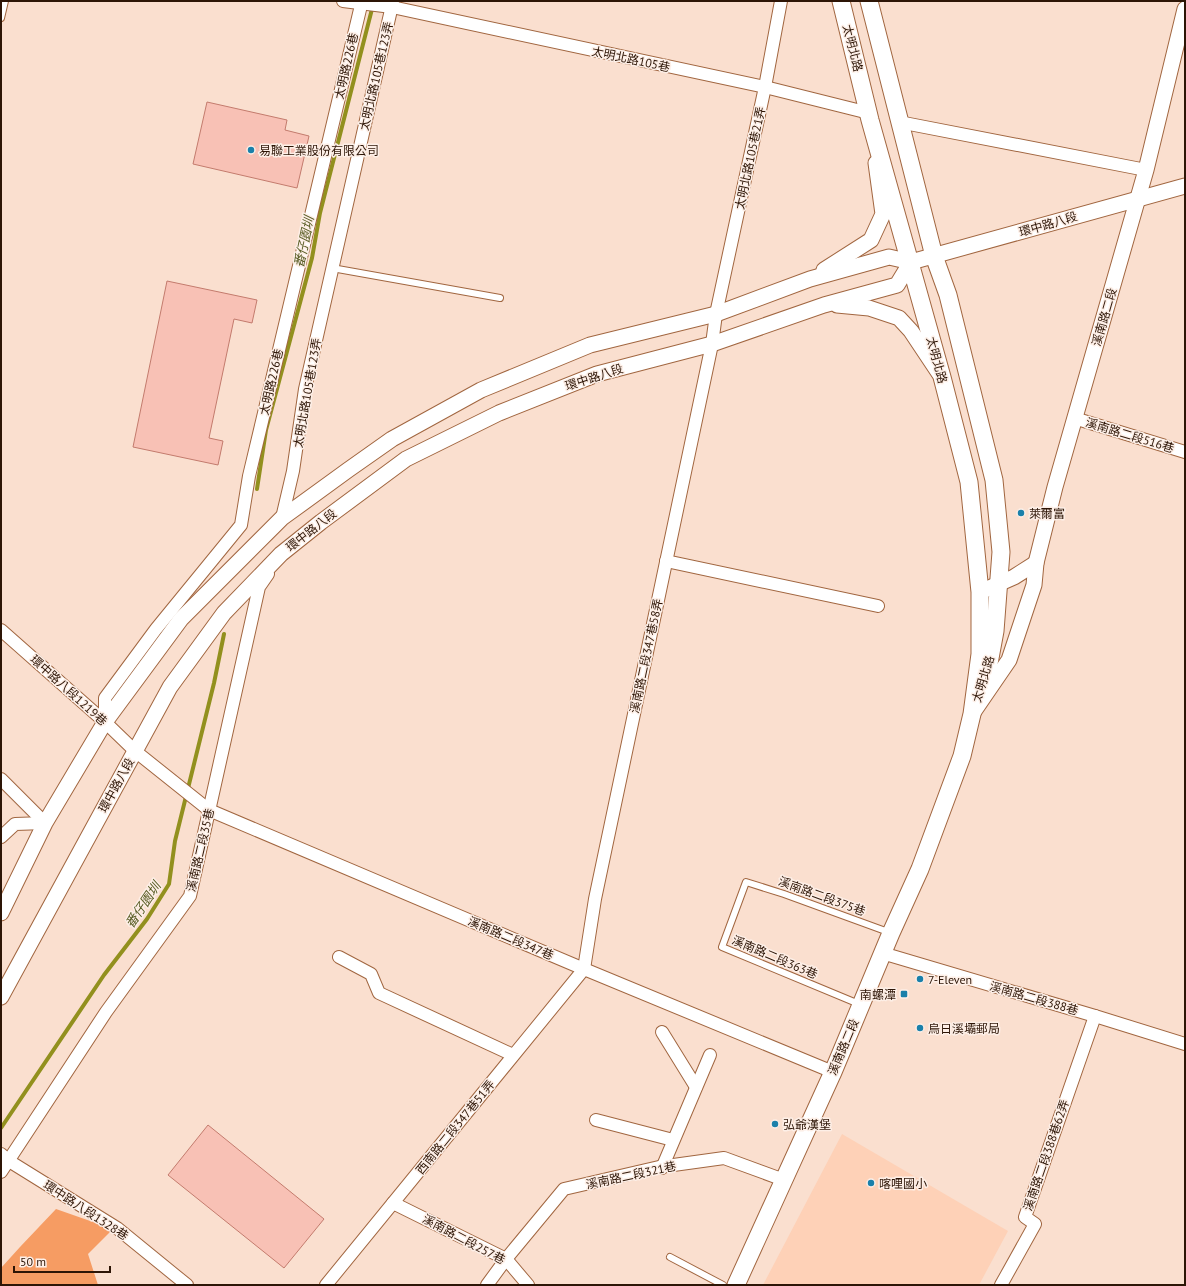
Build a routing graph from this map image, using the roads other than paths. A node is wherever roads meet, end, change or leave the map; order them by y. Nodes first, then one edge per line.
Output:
1 (5, 1) edge
2 (343, 1) edge
3 (781, 1) edge
4 (841, 1) edge
5 (869, 1) edge
6 (361, 3) edge
7 (393, 4) edge
8 (1185, 9) edge
9 (1, 18) edge
10 (765, 87) junction
11 (870, 117) junction
12 (899, 122) junction
13 (1146, 170) junction
14 (1185, 186) edge
15 (1138, 198) junction
16 (934, 256) junction
17 (911, 262) junction
18 (332, 268) junction
19 (810, 279) junction
20 (500, 298) dead end
21 (824, 305) junction
22 (716, 314) junction
23 (712, 344) junction
24 (942, 378) junction
25 (1074, 418) junction
26 (1185, 452) edge
27 (282, 518) junction
28 (281, 554) junction
29 (666, 562) junction
30 (1036, 563) junction
31 (999, 584) junction
32 (980, 592) junction
33 (878, 606) dead end
34 (1, 630) edge
35 (972, 714) junction
36 (105, 722) junction
37 (135, 751) junction
38 (1, 779) edge
39 (182, 789) joint
40 (209, 810) junction
41 (45, 823) junction
42 (1, 837) edge
43 (746, 882) joint
44 (1, 913) edge
45 (891, 933) junction
46 (882, 953) junction
47 (339, 957) dead end
48 (584, 969) junction
49 (1, 997) edge
50 (861, 1005) junction
51 (1095, 1016) junction
52 (662, 1032) dead end
53 (1185, 1044) edge
54 (514, 1055) junction
55 (710, 1055) dead end
56 (833, 1072) junction
57 (696, 1088) junction
58 (596, 1120) dead end
59 (673, 1140) junction
60 (5, 1157) edge
61 (662, 1168) junction
62 (1, 1172) edge
63 (784, 1180) junction
64 (393, 1203) junction
65 (670, 1257) dead end
66 (506, 1259) junction
67 (187, 1285) edge
68 (326, 1285) edge
69 (486, 1285) edge
70 (528, 1285) edge
71 (723, 1285) edge
72 (736, 1285) edge
73 (1001, 1285) edge

1 - 9 lane
2 - 6 street, 太明北路105巷
3 - 10 street, 太明北路105巷21弄
4 - 11 main road, 太明北路
5 - 12 main road, 太明北路
6 - 7 street, 太明北路105巷
6 - 36 street, 太明路226巷
7 - 10 street, 太明北路105巷
7 - 18 street, 太明北路105巷123弄
8 - 13 street, 溪南路二段
10 - 11 street, 太明北路105巷
10 - 22 street, 太明北路105巷21弄
11 - 17 main road, 太明北路
11 - 19 street, 環中路八段
12 - 13 street
12 - 16 main road, 太明北路
13 - 15 street, 溪南路二段
14 - 15 street, 環中路八段
15 - 16 street, 環中路八段
15 - 25 street, 溪南路二段
16 - 17 street, 環中路八段
16 - 31 main road, 太明北路
17 - 19 street, 環中路八段
17 - 21 street, 環中路八段
17 - 24 main road, 太明北路
18 - 20 lane
18 - 27 street, 太明北路105巷123弄
19 - 22 street, 環中路八段
21 - 23 street, 環中路八段
21 - 24 street, 環中路八段
22 - 23 street, 太明北路105巷21弄
22 - 27 street, 環中路八段
23 - 28 street, 環中路八段
23 - 29 street, 溪南路二段347巷58弄
24 - 32 main road, 太明北路
25 - 26 street, 溪南路二段516巷
25 - 30 street, 溪南路二段
27 - 36 street, 環中路八段
28 - 37 street, 環中路八段
28 - 40 street, 溪南路二段35巷
29 - 33 street
29 - 48 street, 溪南路二段347巷58弄
30 - 31 street
30 - 35 street, 溪南路二段
31 - 32 street
31 - 35 main road, 太明北路
32 - 35 main road, 太明北路
34 - 36 street, 環中路八段1219巷
35 - 45 main road, 溪南路二段
36 - 37 street, 環中路八段1219巷
36 - 41 street, 環中路八段
37 - 39 street, 環中路八段1219巷
37 - 49 street, 環中路八段
38 - 41 street
39 - 40 street, 溪南路二段347巷
40 - 48 street, 溪南路二段347巷
40 - 60 street, 溪南路二段35巷
41 - 42 street
41 - 44 street, 環中路八段
43 - 45 lane, 溪南路二段375巷
43 - 50 lane, 溪南路二段363巷
45 - 46 main road, 溪南路二段
46 - 50 main road, 溪南路二段
46 - 51 street, 溪南路二段388巷
47 - 54 street
48 - 54 street, 西南路二段347巷51弄
48 - 56 street, 溪南路二段347巷
50 - 56 main road, 溪南路二段
51 - 53 street, 溪南路二段388巷
51 - 73 street, 溪南路二段388巷62弄
52 - 57 street
54 - 64 street, 西南路二段347巷51弄
55 - 57 street
56 - 63 main road, 溪南路二段
57 - 59 street
58 - 59 street
59 - 61 street
60 - 62 street, 溪南路二段35巷
60 - 67 street, 環中路八段1328巷
61 - 63 street, 溪南路二段321巷
61 - 66 street, 溪南路二段321巷
63 - 72 main road, 溪南路二段
64 - 66 street, 溪南路二段257巷
64 - 68 street, 西南路二段347巷51弄
65 - 71 lane
66 - 69 street, 溪南路二段321巷
66 - 70 street, 溪南路二段257巷

